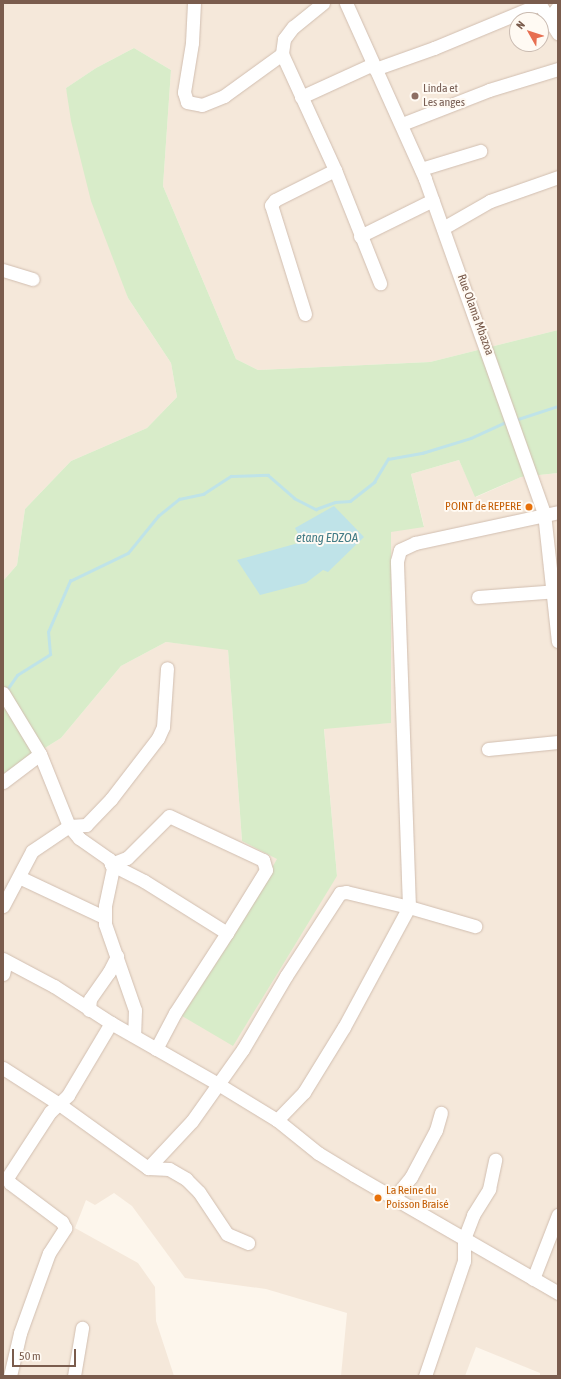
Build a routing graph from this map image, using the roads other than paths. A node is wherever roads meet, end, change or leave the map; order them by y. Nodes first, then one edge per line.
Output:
1 (194, 3) edge
2 (323, 3) edge
3 (346, 3) edge
4 (539, 4) edge
5 (558, 7) edge
6 (549, 18) edge
7 (549, 23) edge
8 (558, 34) edge
9 (282, 54) junction
10 (374, 66) junction
11 (558, 69) edge
12 (301, 97) junction
13 (402, 124) junction
14 (480, 151) dead end
15 (421, 169) junction
16 (336, 170) junction
17 (558, 177) edge
18 (433, 200) junction
19 (443, 228) junction
20 (360, 236) junction
21 (3, 270) edge
22 (33, 279) dead end
23 (380, 283) dead end
24 (305, 314) dead end
25 (558, 512) edge
26 (544, 513) junction
27 (556, 592) edge
28 (478, 597) dead end
29 (558, 641) edge
30 (167, 668) dead end
31 (3, 693) edge
32 (558, 742) edge
33 (488, 750) dead end
34 (40, 754) junction
35 (3, 782) edge
36 (69, 826) junction
37 (111, 864) junction
38 (20, 877) junction
39 (3, 906) edge
40 (409, 907) junction
41 (104, 917) junction
42 (474, 926) dead end
43 (227, 933) junction
44 (117, 956) junction
45 (4, 965) edge
46 (90, 1010) junction
47 (111, 1023) junction
48 (134, 1035) junction
49 (156, 1049) junction
50 (3, 1068) edge
51 (218, 1084) junction
52 (59, 1104) junction
53 (441, 1113) dead end
54 (277, 1120) junction
55 (494, 1160) dead end
56 (148, 1168) junction
57 (394, 1198) junction
58 (558, 1215) edge
59 (464, 1239) junction
60 (248, 1243) dead end
61 (533, 1279) junction
62 (558, 1293) edge
63 (82, 1328) dead end
64 (8, 1368) edge
65 (74, 1376) edge
66 (425, 1376) edge

1 - 9 street
2 - 9 street
3 - 10 street, Rue Olama Mbazoa
4 - 10 street
5 - 6 street
7 - 8 street
9 - 12 street
10 - 12 street
10 - 13 street, Rue Olama Mbazoa
11 - 13 street
12 - 16 street
13 - 15 street, Rue Olama Mbazoa
14 - 15 street
15 - 18 street, Rue Olama Mbazoa
16 - 20 street
16 - 24 street
17 - 19 street
18 - 19 street, Rue Olama Mbazoa
18 - 20 street
19 - 26 street, Rue Olama Mbazoa
20 - 23 street
21 - 22 street
25 - 26 street
26 - 27 street, Rue Olama Mbazoa
26 - 40 street
27 - 28 street
27 - 29 street, Rue Olama Mbazoa
30 - 36 street
31 - 34 street
32 - 33 street
34 - 35 street
34 - 36 street
36 - 37 street
36 - 38 street
37 - 41 street
37 - 43 street
37 - 43 street
38 - 39 street
38 - 41 street
40 - 42 street
40 - 51 street
40 - 54 street
41 - 44 street
43 - 49 street
44 - 46 street
44 - 48 street
45 - 46 street
46 - 47 street
47 - 48 street
47 - 52 street
48 - 49 street
49 - 51 street
50 - 52 street
51 - 54 street
51 - 56 street
52 - 56 street
52 - 64 street
53 - 57 street
54 - 57 street
55 - 59 street
56 - 60 street
57 - 59 street
58 - 61 street
59 - 61 street
59 - 66 street
61 - 62 street
63 - 65 street

